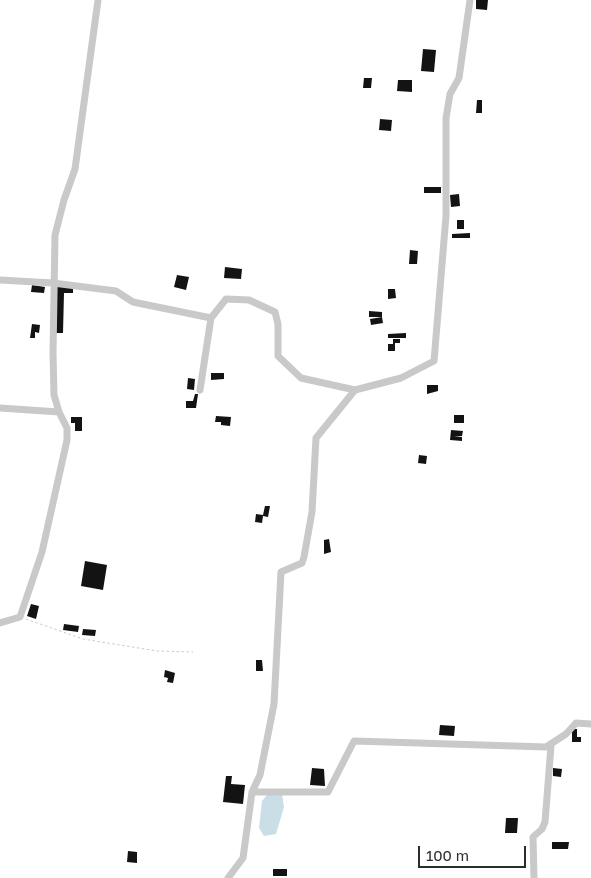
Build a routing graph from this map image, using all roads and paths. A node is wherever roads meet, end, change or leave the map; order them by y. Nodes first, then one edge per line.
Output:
1 (98, 0) edge
2 (470, 0) edge
3 (0, 280) edge
4 (53, 283) junction
5 (211, 318) junction
6 (200, 390) dead end
7 (355, 390) junction
8 (0, 408) edge
9 (59, 412) junction
10 (20, 617) junction
11 (0, 623) edge
12 (193, 652) dead end
13 (591, 724) edge
14 (551, 746) junction
15 (252, 792) junction
16 (228, 878) edge
17 (534, 878) edge

1 - 4 street
2 - 7 street
3 - 4 street
4 - 5 street
4 - 9 street
5 - 6 street
5 - 7 street
7 - 15 street
8 - 9 street
9 - 10 street
10 - 11 street
10 - 12 path
13 - 14 street
14 - 15 street
14 - 17 street
15 - 16 street

